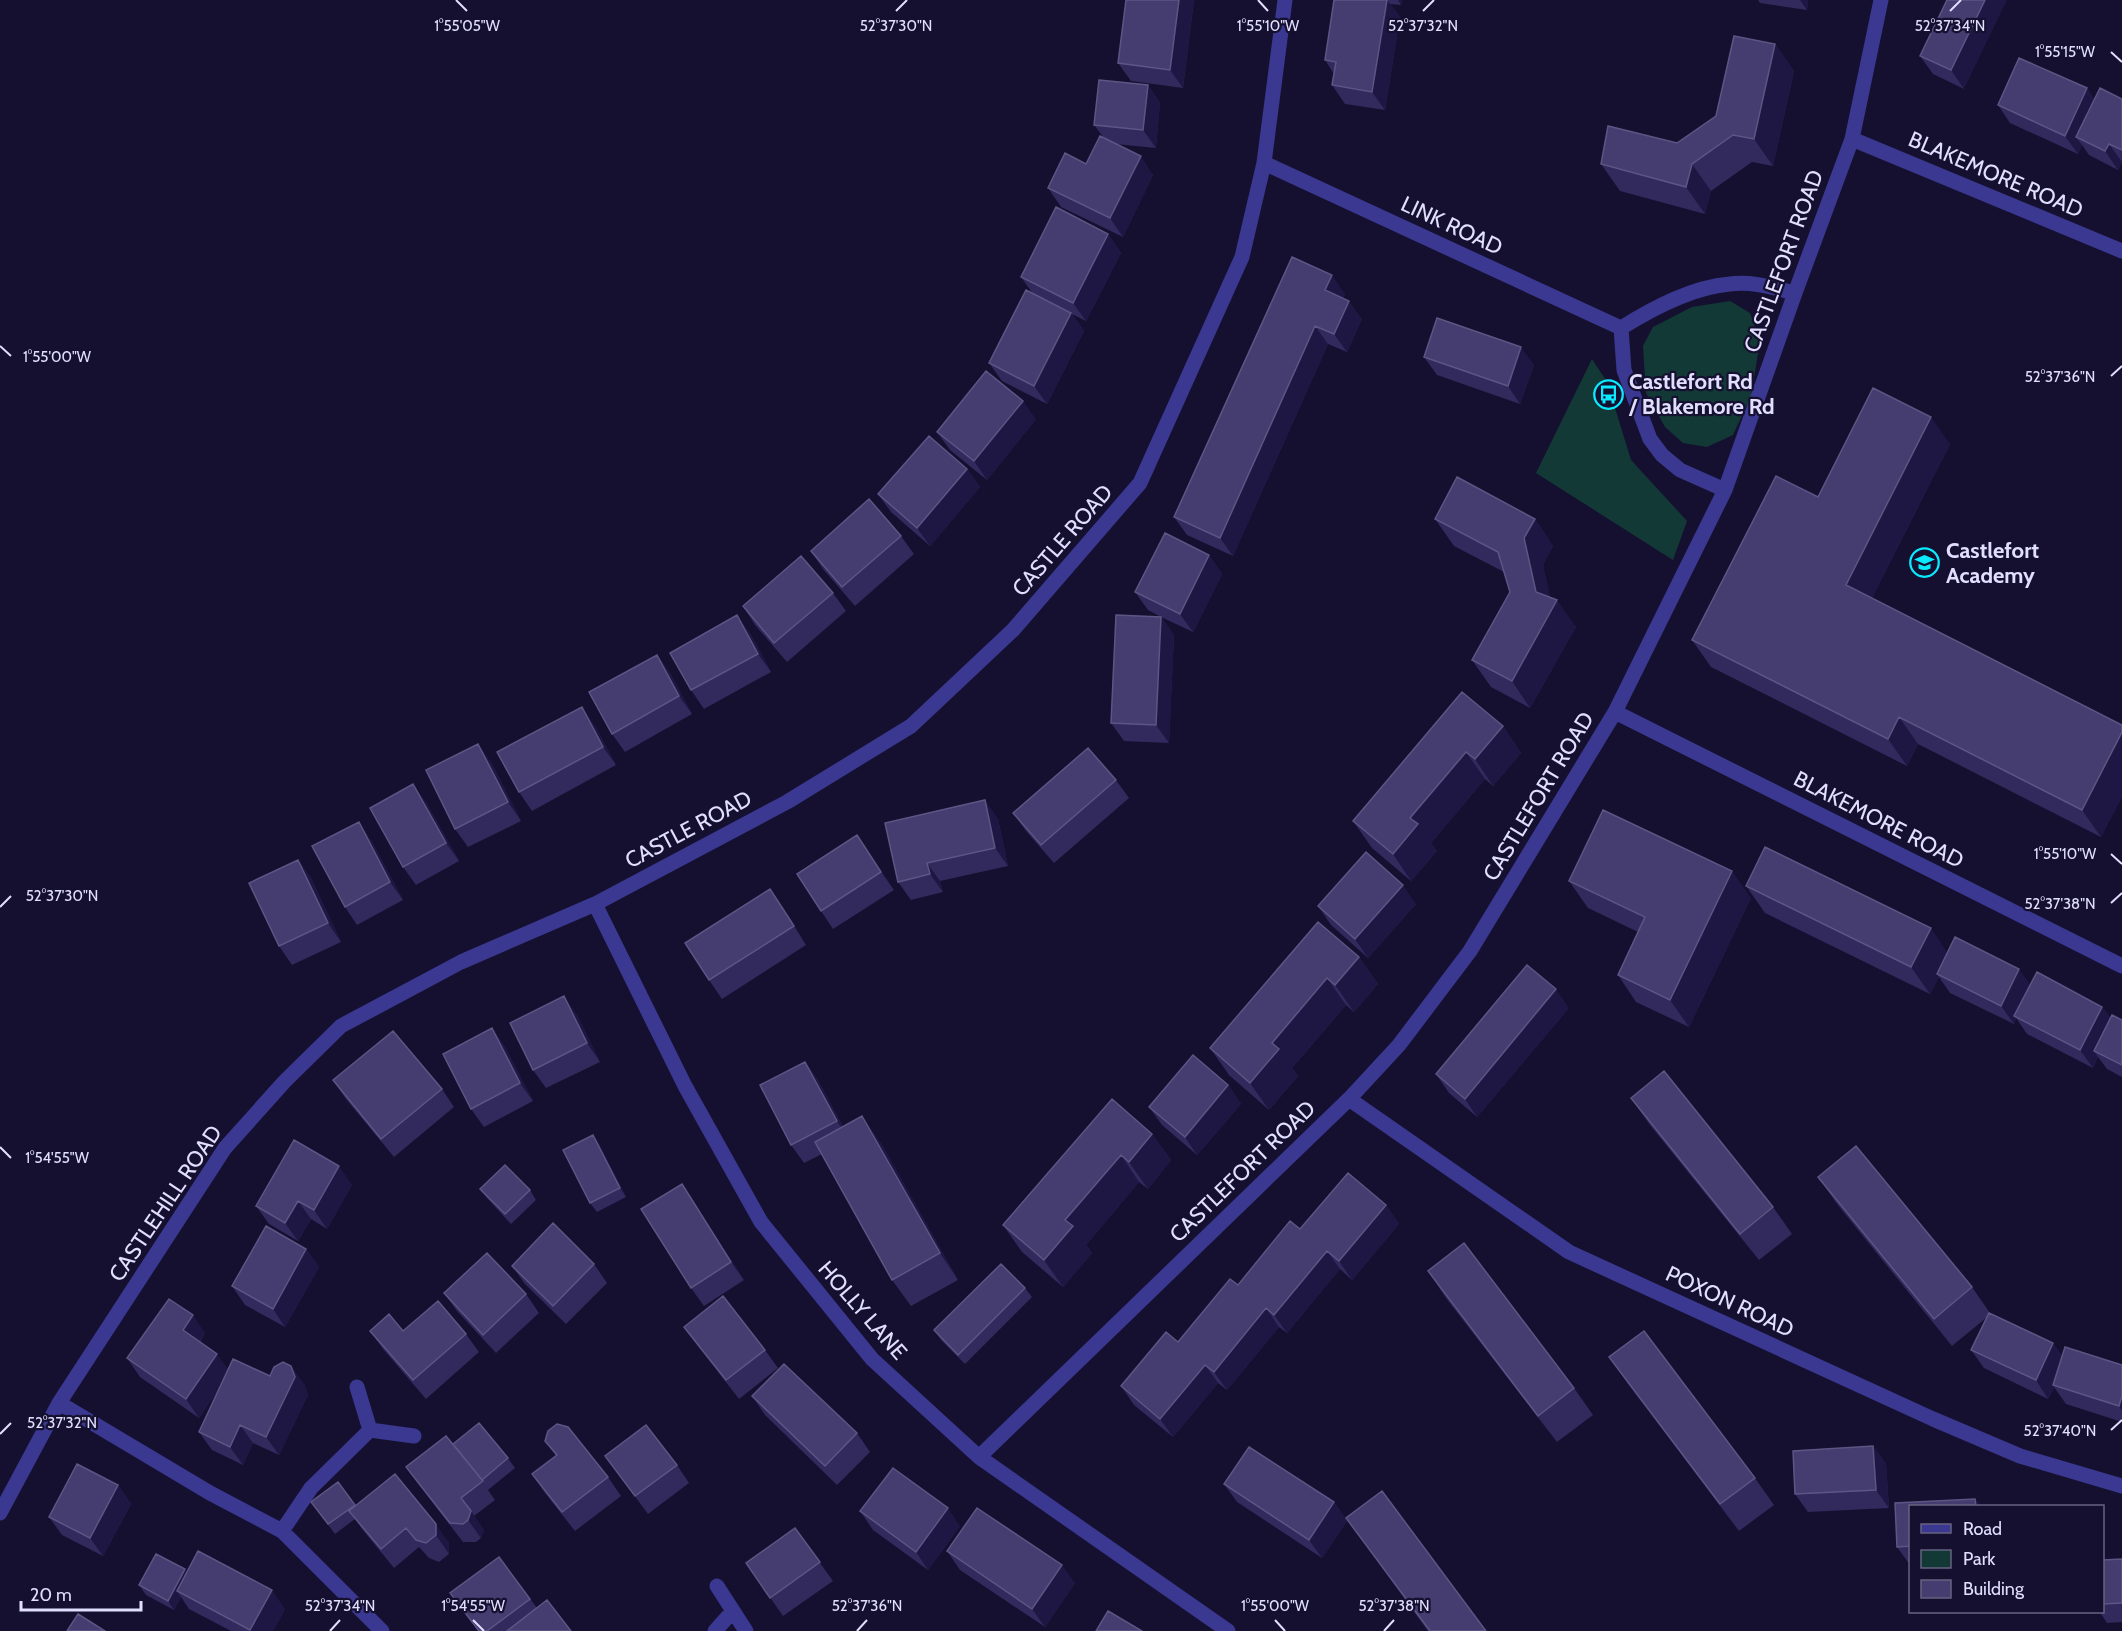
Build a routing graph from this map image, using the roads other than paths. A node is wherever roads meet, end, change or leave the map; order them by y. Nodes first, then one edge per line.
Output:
1 (1286, 0) edge
2 (1881, 0) edge
3 (1852, 139) junction
4 (1264, 163) junction
5 (2122, 251) edge
6 (1795, 293) junction
7 (1621, 328) junction
8 (1725, 490) junction
9 (1616, 712) junction
10 (595, 904) junction
11 (2122, 966) edge
12 (1349, 1099) junction
13 (357, 1387) dead end
14 (58, 1403) junction
15 (370, 1430) junction
16 (414, 1436) dead end
17 (979, 1457) junction
18 (2122, 1486) edge
19 (0, 1513) edge
20 (282, 1531) junction
21 (717, 1586) dead end
22 (732, 1612) junction
23 (382, 1631) edge
24 (716, 1631) edge
25 (746, 1631) edge
26 (1228, 1631) edge

1 - 4 street, CASTLE ROAD
2 - 3 street, CASTLEFORT ROAD
3 - 5 street, BLAKEMORE ROAD
3 - 6 street, CASTLEFORT ROAD
4 - 7 street, LINK ROAD
4 - 10 street, CASTLE ROAD
6 - 7 street
6 - 8 street, CASTLEFORT ROAD
7 - 8 street
8 - 9 street, CASTLEFORT ROAD
9 - 11 street, BLAKEMORE ROAD
9 - 12 street, CASTLEFORT ROAD
10 - 14 street, CASTLEHILL ROAD
10 - 17 street, HOLLY LANE
12 - 17 street, CASTLEFORT ROAD
12 - 18 street, POXON ROAD
13 - 15 street
14 - 19 street, CASTLEHILL ROAD
14 - 20 street
15 - 16 street
15 - 20 street
17 - 26 street, HOLLY LANE
20 - 23 street
21 - 22 street
22 - 24 street
22 - 25 street

